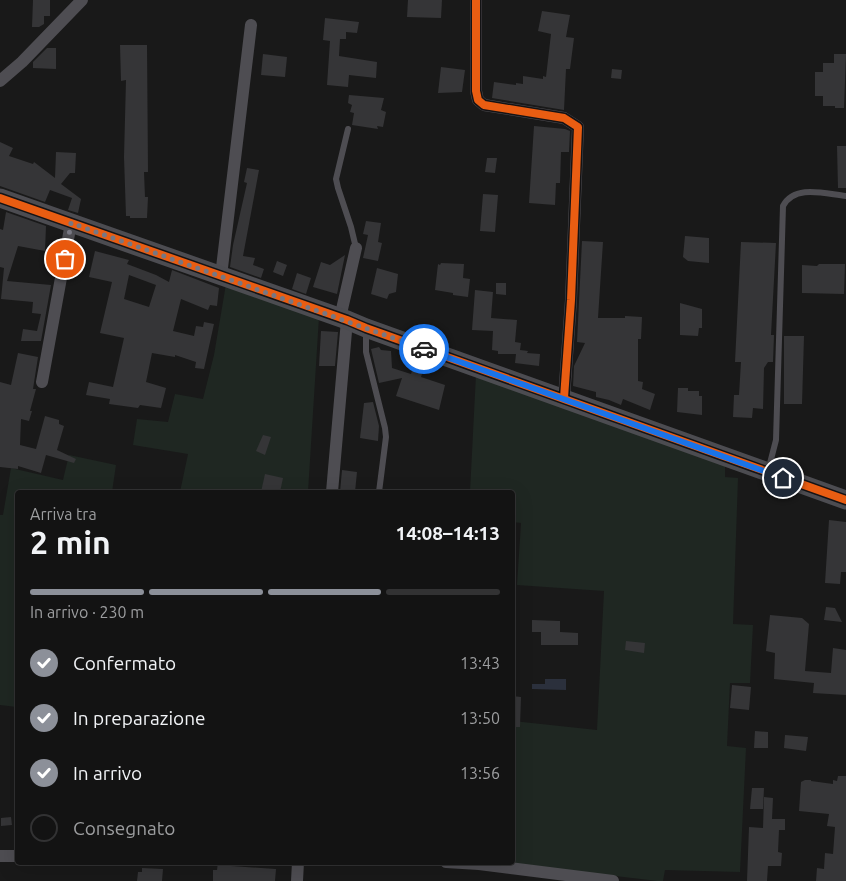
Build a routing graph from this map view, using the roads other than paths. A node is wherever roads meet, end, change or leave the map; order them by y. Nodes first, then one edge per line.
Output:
1 (82, 0) edge
2 (476, 0) edge
3 (250, 25) dead end
4 (0, 81) edge
5 (348, 129) dead end
6 (846, 196) edge
7 (0, 198) edge
8 (71, 223) junction
9 (356, 248) joint
10 (221, 276) junction
11 (344, 319) junction
12 (366, 328) junction
13 (42, 382) dead end
14 (564, 398) junction
15 (768, 472) junction
16 (332, 490) edge
17 (379, 490) edge
18 (846, 500) edge
19 (0, 856) edge
20 (15, 856) edge
21 (298, 865) edge
22 (487, 865) edge
23 (297, 881) edge
24 (613, 881) edge

1 - 4 street
2 - 14 street
3 - 10 street
5 - 9 lane
6 - 15 lane
7 - 8 street
8 - 10 street
8 - 13 street
9 - 11 street
10 - 11 street
11 - 12 street
11 - 16 street
12 - 14 street
12 - 17 lane
14 - 15 street
15 - 18 street
19 - 20 street
21 - 23 street
22 - 24 street

